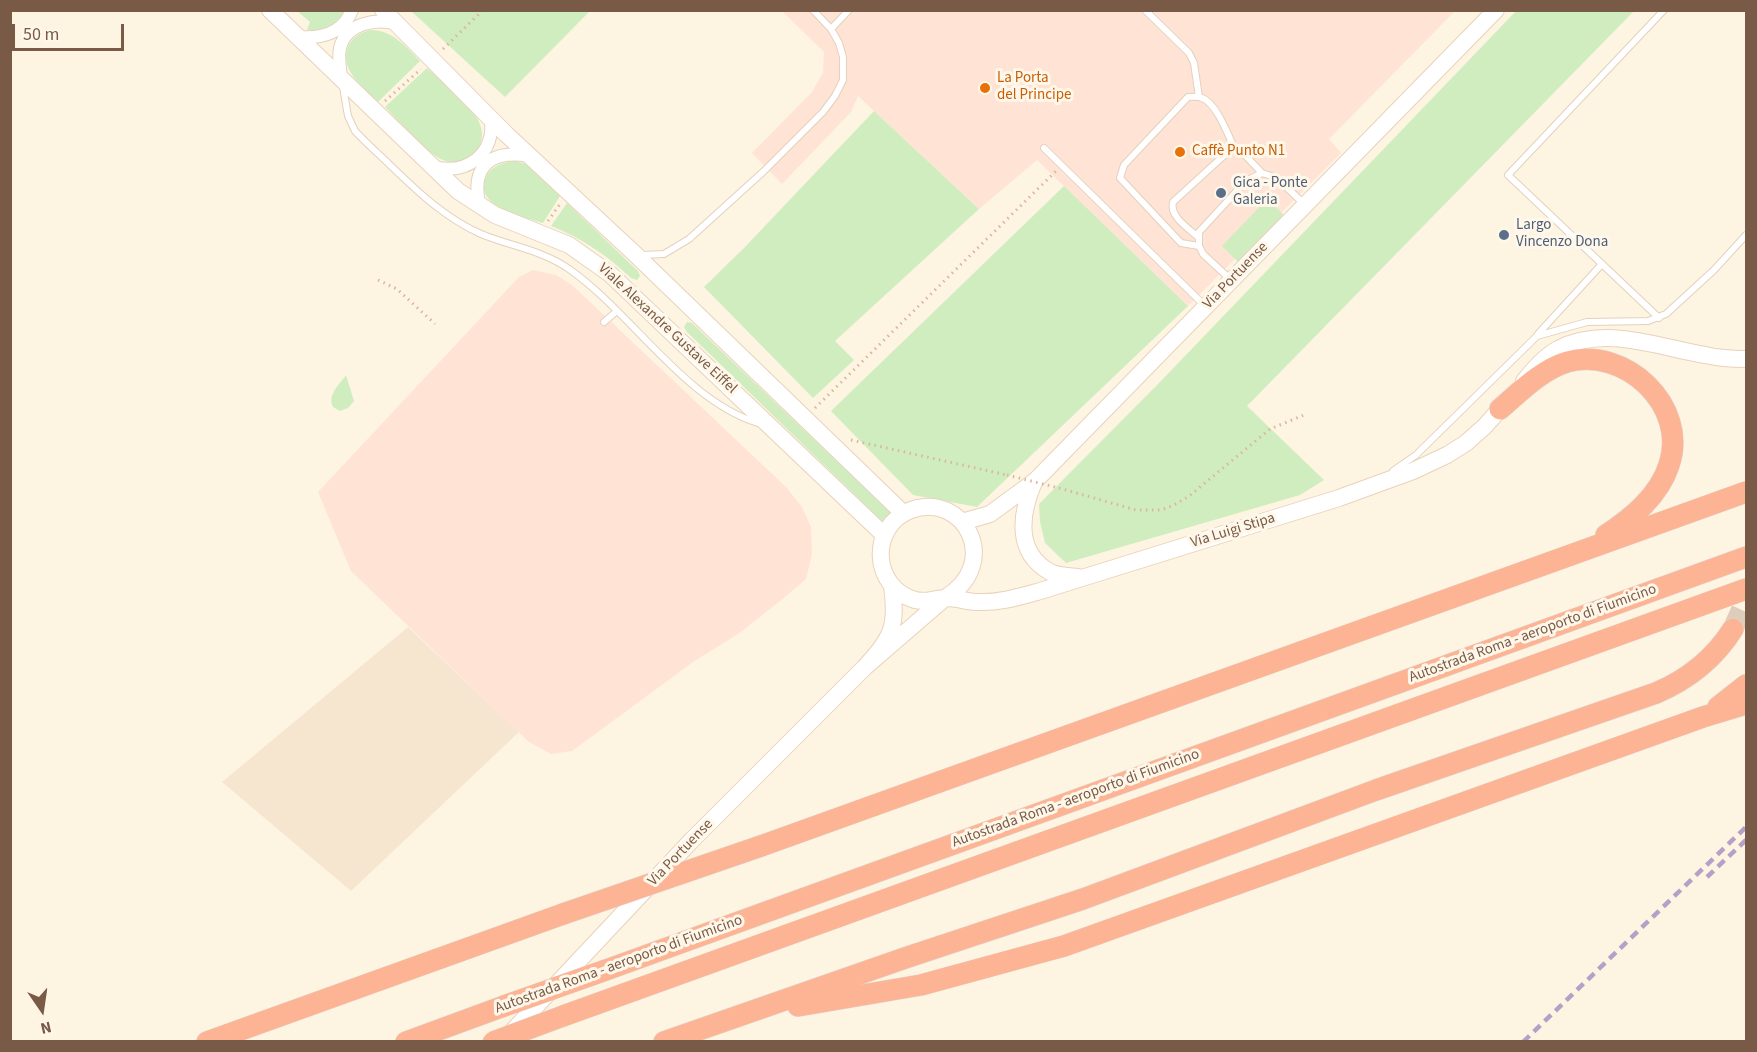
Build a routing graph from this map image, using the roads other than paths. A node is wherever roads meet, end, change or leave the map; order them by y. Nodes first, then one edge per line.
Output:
1 (270, 10) edge
2 (352, 10) edge
3 (383, 10) edge
4 (813, 10) edge
5 (849, 10) edge
6 (1145, 10) edge
7 (1496, 10) edge
8 (1664, 10) edge
9 (398, 24) junction
10 (831, 29) junction
11 (299, 37) junction
12 (341, 77) junction
13 (1199, 97) junction
14 (490, 118) junction
15 (1044, 148) dead end
16 (1235, 150) junction
17 (529, 156) junction
18 (434, 167) junction
19 (1262, 173) junction
20 (1306, 206) junction
21 (480, 207) junction
22 (1746, 235) edge
23 (1198, 237) junction
24 (1199, 246) junction
25 (635, 254) junction
26 (1602, 264) junction
27 (1232, 281) junction
28 (1206, 307) junction
29 (617, 311) junction
30 (1659, 318) junction
31 (604, 322) dead end
32 (1537, 336) junction
33 (1746, 359) edge
34 (1500, 409) junction
35 (770, 426) junction
36 (1035, 481) junction
37 (1746, 492) edge
38 (1340, 498) junction
39 (903, 513) junction
40 (962, 522) junction
41 (884, 535) junction
42 (1569, 555) junction
43 (1746, 557) edge
44 (1082, 578) junction
45 (892, 586) junction
46 (1746, 589) edge
47 (945, 598) junction
48 (1733, 629) tunnel mouth
49 (864, 668) junction
50 (1746, 685) edge
51 (1746, 704) edge
52 (1702, 717) junction
53 (274, 1017) junction
54 (735, 1017) junction
55 (196, 1041) edge
56 (207, 1041) edge
57 (406, 1041) edge
58 (493, 1041) edge
59 (502, 1041) edge
60 (664, 1041) edge

1 - 11 main road, Viale Alexandre Gustave Eiffel
2 - 11 street
3 - 9 main road, Viale Alexandre Gustave Eiffel
4 - 10 lane
5 - 10 lane
6 - 13 lane
7 - 20 main road, Via Portuense
8 - 26 lane
9 - 12 street
9 - 14 main road, Viale Alexandre Gustave Eiffel
10 - 25 lane
11 - 12 main road, Viale Alexandre Gustave Eiffel
12 - 18 main road, Viale Alexandre Gustave Eiffel
12 - 29 lane
13 - 16 lane
13 - 24 lane
14 - 17 main road, Viale Alexandre Gustave Eiffel
14 - 18 street
15 - 28 lane
16 - 19 lane
16 - 23 lane
17 - 21 street
17 - 25 main road, Viale Alexandre Gustave Eiffel
18 - 21 main road, Viale Alexandre Gustave Eiffel
19 - 20 lane
19 - 23 lane
20 - 27 main road, Via Portuense
21 - 35 main road, Viale Alexandre Gustave Eiffel
22 - 30 lane
23 - 24 lane
24 - 27 lane
25 - 39 main road, Viale Alexandre Gustave Eiffel
26 - 30 lane
26 - 32 lane
27 - 28 main road, Via Portuense
28 - 36 main road, Via Portuense
29 - 31 lane
29 - 35 lane
30 - 32 lane
32 - 38 lane
33 - 34 main road, Via Luigi Stipa
34 - 38 main road, Via Luigi Stipa
34 - 42 highway
35 - 41 main road, Viale Alexandre Gustave Eiffel
36 - 40 main road, Via Portuense
36 - 44 main road
37 - 42 highway
38 - 44 main road, Via Luigi Stipa
39 - 40 main road
39 - 41 main road
40 - 47 main road, Via Portuense
41 - 45 main road, Via Portuense
42 - 53 highway, bridge
43 - 57 highway, Autostrada Roma - aeroporto di Fiumicino, bridge
44 - 47 main road, Via Luigi Stipa
45 - 47 main road
45 - 49 main road, Via Portuense
46 - 58 highway, Autostrada Roma - aeroporto di Fiumicino, bridge
47 - 49 main road, Via Portuense
48 - 54 highway
49 - 59 main road, Via Portuense
50 - 52 highway
51 - 52 highway
52 - 54 highway
53 - 55 highway
53 - 56 highway
54 - 60 highway

